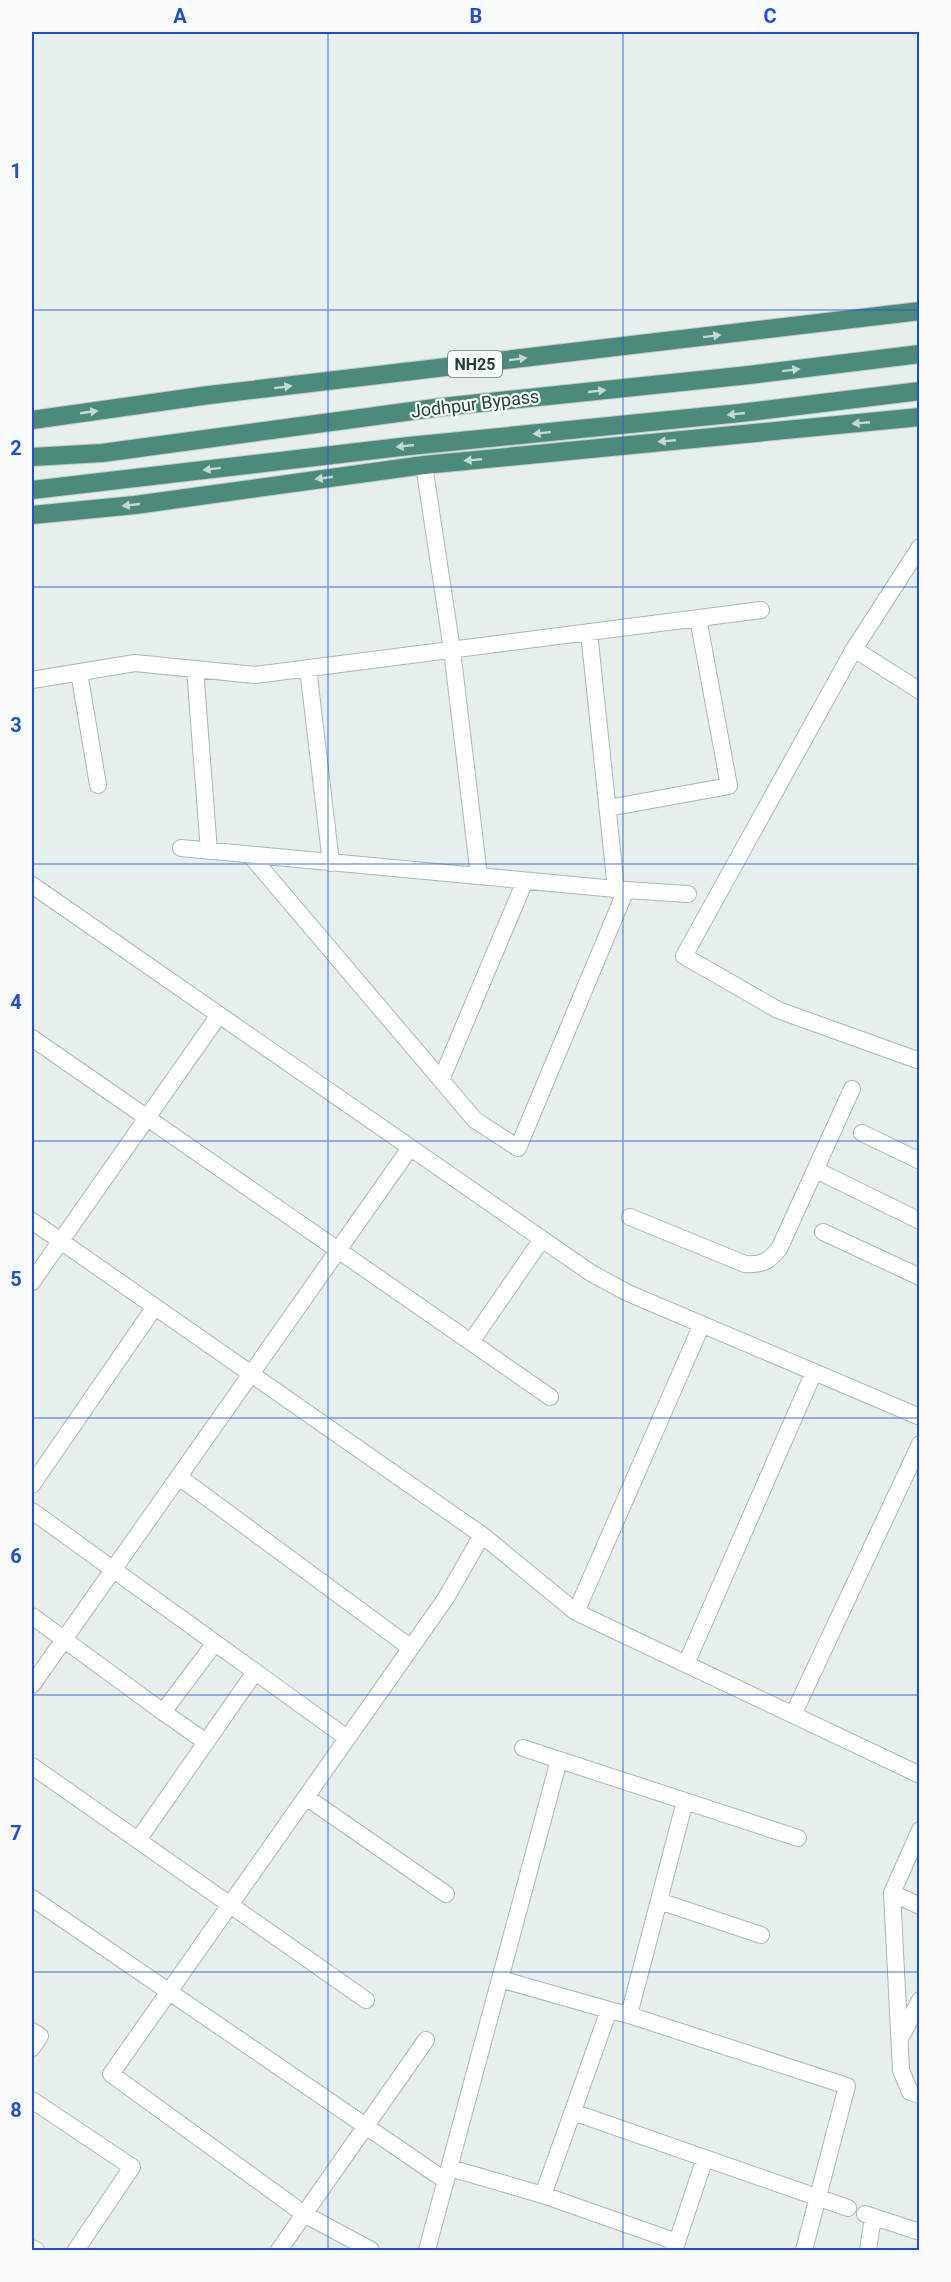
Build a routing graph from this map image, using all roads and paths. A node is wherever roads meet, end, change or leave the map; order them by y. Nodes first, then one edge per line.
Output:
1 (920, 311) edge
2 (920, 354) edge
3 (920, 391) edge
4 (920, 417) edge
5 (32, 420) edge
6 (32, 457) edge
7 (423, 465) junction
8 (32, 489) edge
9 (32, 515) edge
10 (920, 547) edge
11 (761, 610) dead end
12 (698, 618) junction
13 (589, 632) junction
14 (854, 649) junction
15 (452, 650) junction
16 (308, 668) junction
17 (195, 669) junction
18 (79, 672) junction
19 (32, 680) edge
20 (920, 691) edge
21 (98, 785) dead end
22 (608, 808) junction
23 (181, 848) dead end
24 (209, 851) junction
25 (250, 855) junction
26 (331, 862) junction
27 (479, 876) junction
28 (525, 880) junction
29 (32, 885) edge
30 (621, 890) junction
31 (688, 894) dead end
32 (219, 1015) junction
33 (32, 1038) edge
34 (920, 1061) edge
35 (441, 1080) junction
36 (852, 1089) dead end
37 (147, 1118) junction
38 (862, 1133) dead end
39 (410, 1148) junction
40 (920, 1161) edge
41 (816, 1170) junction
42 (630, 1217) dead end
43 (32, 1221) edge
44 (920, 1221) edge
45 (823, 1232) dead end
46 (542, 1239) junction
47 (60, 1241) junction
48 (338, 1250) junction
49 (920, 1277) edge
50 (32, 1282) edge
51 (154, 1308) junction
52 (702, 1324) junction
53 (471, 1342) junction
54 (814, 1372) junction
55 (250, 1375) junction
56 (550, 1397) dead end
57 (920, 1416) edge
58 (920, 1444) edge
59 (179, 1477) junction
60 (32, 1485) edge
61 (32, 1511) edge
62 (482, 1535) junction
63 (113, 1570) junction
64 (576, 1612) junction
65 (32, 1616) edge
66 (65, 1638) junction
67 (215, 1643) junction
68 (411, 1648) junction
69 (686, 1664) junction
70 (255, 1672) junction
71 (32, 1685) edge
72 (163, 1712) junction
73 (793, 1715) junction
74 (347, 1738) junction
75 (206, 1742) junction
76 (523, 1748) dead end
77 (559, 1760) junction
78 (32, 1766) edge
79 (920, 1775) edge
80 (306, 1797) junction
81 (685, 1801) junction
82 (920, 1830) edge
83 (798, 1838) dead end
84 (138, 1840) junction
85 (892, 1893) junction
86 (446, 1894) dead end
87 (32, 1898) edge
88 (659, 1901) junction
89 (230, 1905) junction
90 (920, 1906) edge
91 (761, 1935) dead end
92 (500, 1979) junction
93 (169, 1992) junction
94 (366, 2000) dead end
95 (920, 2000) edge
96 (609, 2010) junction
97 (629, 2015) junction
98 (32, 2031) edge
99 (426, 2040) dead end
100 (900, 2040) junction
101 (32, 2048) edge
102 (920, 2095) edge
103 (32, 2100) edge
104 (573, 2112) junction
105 (366, 2126) junction
106 (705, 2158) junction
107 (448, 2174) junction
108 (543, 2195) junction
109 (818, 2197) junction
110 (848, 2208) dead end
111 (304, 2214) junction
112 (920, 2232) edge
113 (675, 2246) edge
114 (32, 2248) edge
115 (36, 2250) edge
116 (76, 2250) edge
117 (279, 2250) edge
118 (371, 2250) edge
119 (427, 2250) edge
120 (804, 2250) edge
121 (868, 2250) edge

5 -> 1 highway, NH25
6 -> 2 highway, Jodhpur Bypass / NH25
3 -> 8 highway, Jodhpur Bypass
4 -> 7 highway
7 -> 9 highway
7 - 15 street
10 - 14 street
11 - 12 street
12 - 13 street
12 - 22 street
13 - 15 street
13 - 22 street
14 - 20 street
14 - 34 street
15 - 16 street
15 - 27 street
16 - 17 street
16 - 26 street
17 - 18 street
17 - 24 street
18 - 19 street
18 - 21 street
22 - 30 street
23 - 24 street
24 - 25 street
25 - 26 street
25 - 35 street
26 - 27 street
27 - 28 street
28 - 30 street
28 - 35 street
29 - 32 street
30 - 31 street
30 - 35 street
32 - 37 street
32 - 39 street
33 - 37 street
36 - 41 street
37 - 47 street
37 - 48 street
38 - 40 street
39 - 46 street
39 - 48 street
41 - 42 street
41 - 44 street
43 - 47 street
45 - 49 street
46 - 52 street
46 - 53 street
47 - 50 street
47 - 51 street
48 - 53 street
48 - 55 street
51 - 55 street
51 - 60 street
52 - 54 street
52 - 64 street
53 - 56 street
54 - 57 street
54 - 69 street
55 - 59 street
55 - 62 street
58 - 73 street
59 - 63 street
59 - 68 street
61 - 63 street
62 - 64 street
62 - 68 street
63 - 66 street
63 - 67 street
64 - 69 street
65 - 66 street
66 - 71 street
66 - 72 street
67 - 70 street
67 - 72 street
68 - 74 street
69 - 73 street
70 - 74 street
70 - 75 street
72 - 75 street
73 - 79 street
74 - 80 street
75 - 84 street
76 - 77 street
77 - 81 street
77 - 92 street
78 - 84 street
80 - 86 street
80 - 89 street
81 - 83 street
81 - 88 street
82 - 85 street
84 - 89 street
85 - 90 street
85 - 100 street
87 - 93 street
88 - 91 street
88 - 97 street
89 - 93 street
89 - 94 street
92 - 96 street
92 - 107 street
93 - 105 street
93 - 111 street
95 - 100 street
96 - 97 street
96 - 104 street
97 - 109 street
98 - 101 street
99 - 105 street
100 - 102 street
103 - 116 street
104 - 106 street
104 - 108 street
105 - 107 street
105 - 111 street
106 - 109 street
106 - 113 street
107 - 108 street
107 - 119 street
108 - 113 street
109 - 110 street
109 - 120 street
111 - 117 street
111 - 118 street
112 - 121 street
114 - 115 street

